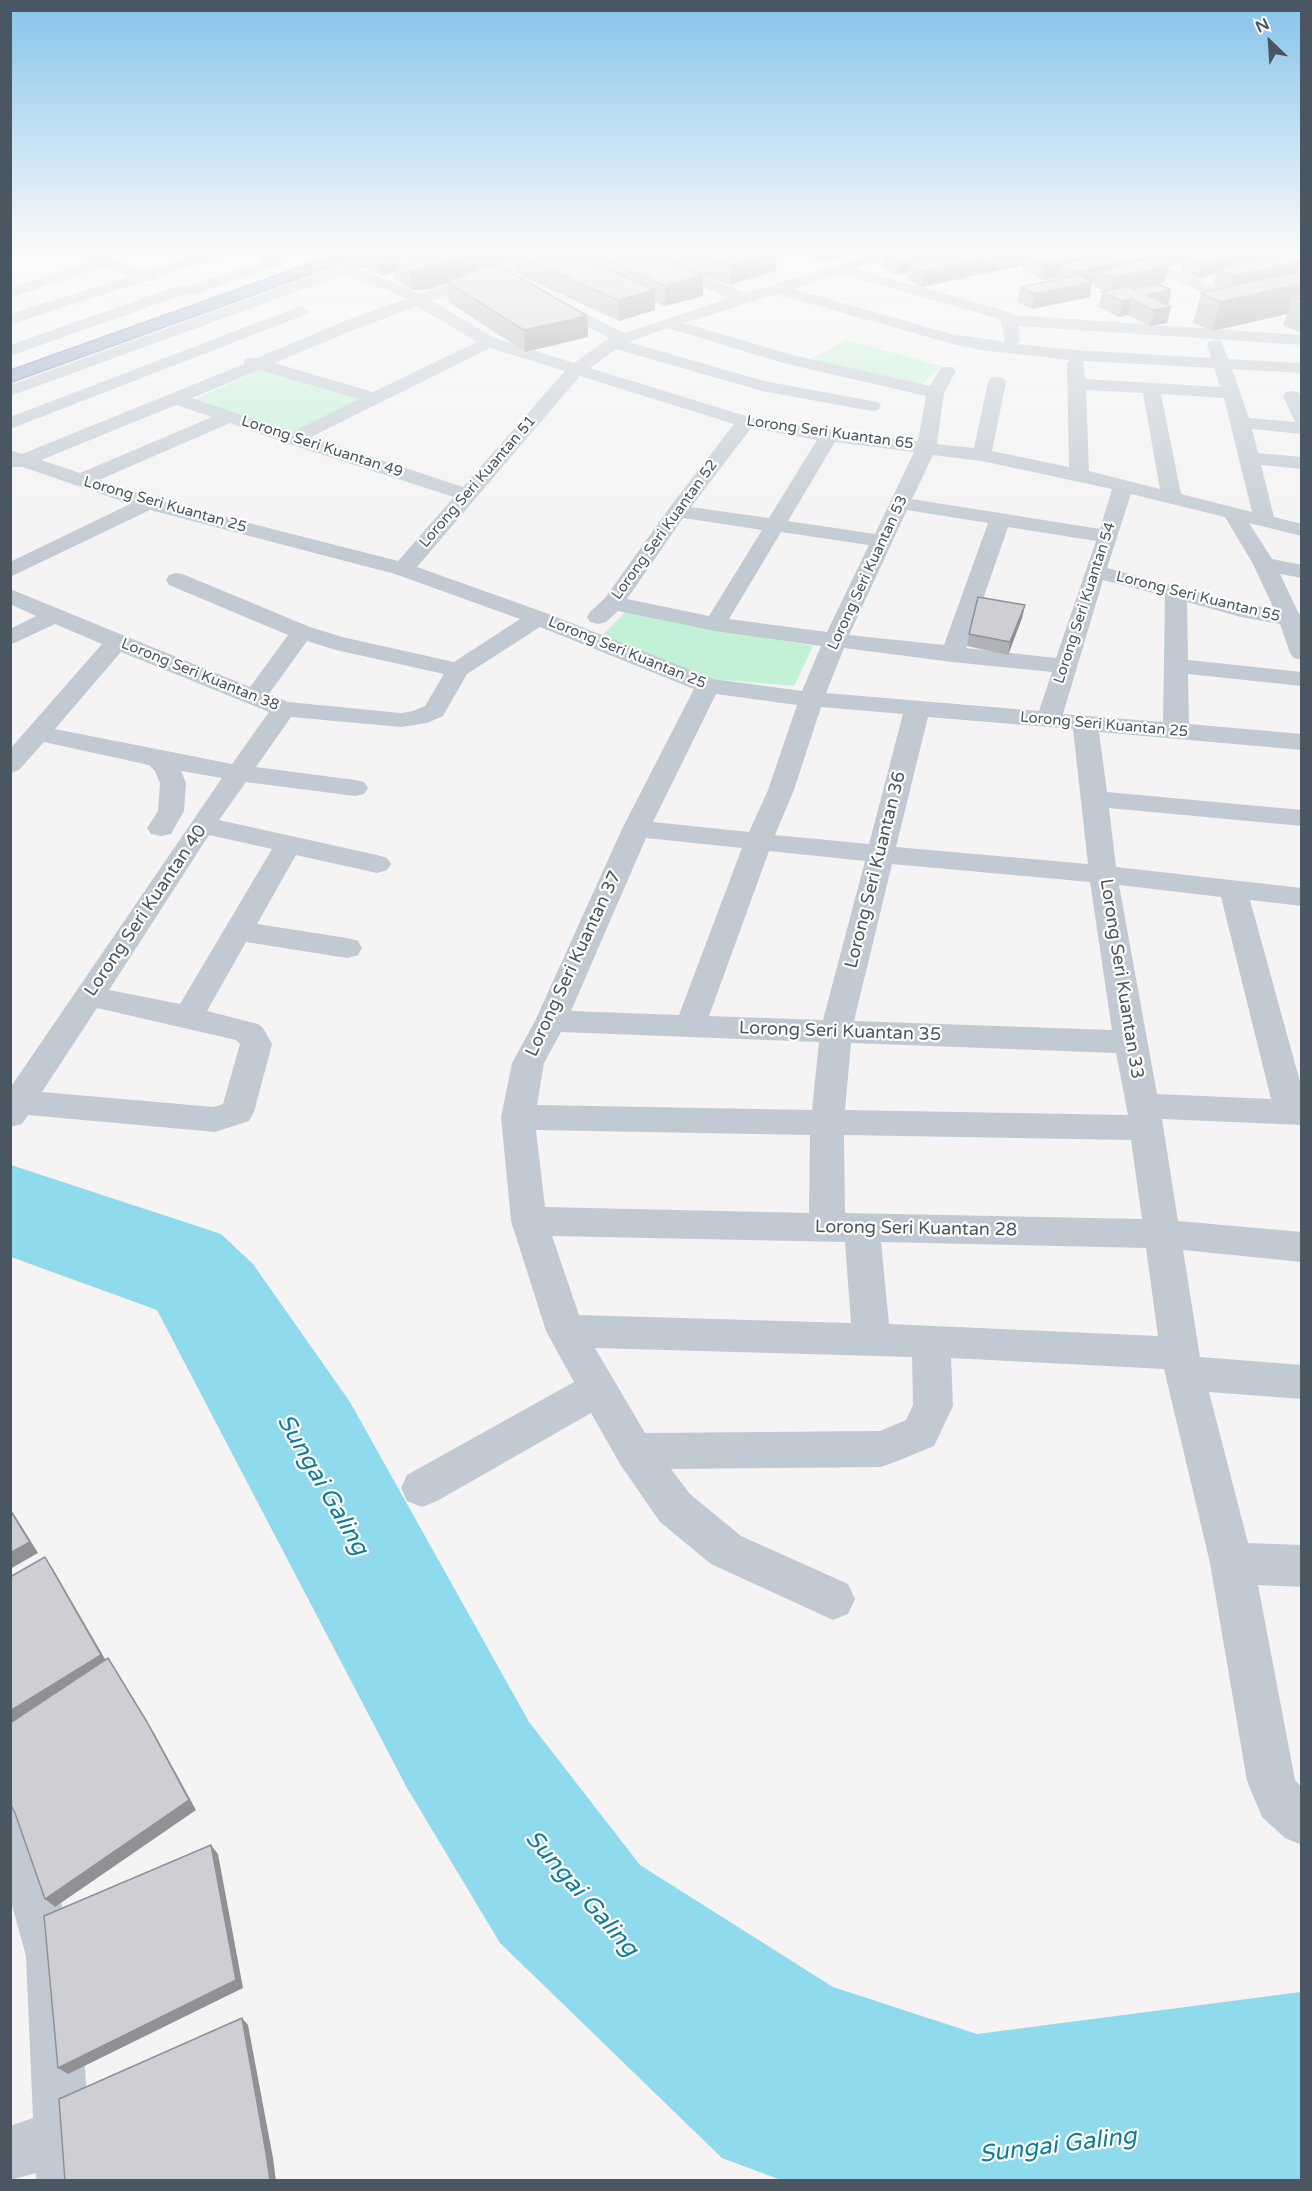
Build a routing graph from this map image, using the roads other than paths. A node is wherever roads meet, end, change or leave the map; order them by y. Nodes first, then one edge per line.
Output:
1 (47, 350) edge
2 (71, 350) edge
3 (123, 350) edge
4 (203, 350) edge
5 (211, 350) edge
6 (291, 350) edge
7 (472, 350) edge
8 (515, 350) edge
9 (569, 350) edge
10 (600, 350) edge
11 (653, 350) edge
12 (765, 350) edge
13 (1027, 350) edge
14 (1217, 350) edge
15 (1076, 355) junction
16 (546, 360) junction
17 (258, 364) junction
18 (1221, 364) junction
19 (10, 365) edge
20 (1302, 368) edge
21 (577, 369) junction
22 (947, 371) dead end
23 (56, 374) junction
24 (10, 377) edge
25 (883, 382) junction
26 (997, 382) dead end
27 (1078, 384) junction
28 (1151, 388) junction
29 (100, 390) junction
30 (10, 391) edge
31 (935, 393) junction
32 (1230, 393) junction
33 (1292, 396) dead end
34 (373, 398) junction
35 (175, 399) junction
36 (872, 406) junction
37 (153, 408) junction
38 (230, 417) junction
39 (1302, 419) edge
40 (746, 422) junction
41 (1241, 423) junction
42 (10, 424) edge
43 (1302, 428) edge
44 (830, 435) junction
45 (293, 439) junction
46 (864, 439) junction
47 (927, 446) junction
48 (982, 455) junction
49 (1250, 458) junction
50 (15, 461) edge
51 (1302, 463) edge
52 (1079, 476) junction
53 (82, 480) junction
54 (1123, 486) junction
55 (468, 495) junction
56 (1172, 498) junction
57 (148, 503) junction
58 (902, 503) junction
59 (677, 511) junction
60 (1234, 514) junction
61 (1000, 520) junction
62 (1265, 522) junction
63 (777, 526) junction
64 (1302, 530) edge
65 (1108, 537) junction
66 (882, 541) junction
67 (1264, 564) junction
68 (403, 569) junction
69 (10, 571) edge
70 (1095, 571) junction
71 (1302, 572) edge
72 (177, 580) dead end
73 (1176, 594) junction
74 (10, 596) edge
75 (613, 603) junction
76 (55, 615) junction
77 (538, 618) junction
78 (1296, 620) edge
79 (715, 624) junction
80 (302, 632) junction
81 (579, 634) junction
82 (10, 638) edge
83 (835, 640) junction
84 (117, 642) junction
85 (1302, 653) edge
86 (952, 655) junction
87 (1065, 666) junction
88 (1176, 666) junction
89 (458, 670) junction
90 (1302, 679) edge
91 (708, 686) junction
92 (255, 697) junction
93 (811, 699) junction
94 (284, 709) junction
95 (917, 709) junction
96 (1048, 721) junction
97 (1085, 723) junction
98 (1176, 731) junction
99 (38, 733) junction
100 (1302, 742) edge
101 (13, 758) edge
102 (158, 759) junction
103 (238, 773) junction
104 (355, 788) dead end
105 (1093, 799) junction
106 (1302, 818) edge
107 (202, 825) junction
108 (160, 828) dead end
109 (636, 829) junction
110 (758, 842) junction
111 (288, 845) junction
112 (879, 854) junction
113 (377, 864) dead end
114 (1103, 874) junction
115 (1233, 889) junction
116 (1302, 897) edge
117 (238, 931) junction
118 (347, 948) dead end
119 (89, 996) junction
120 (188, 1017) junction
121 (551, 1021) junction
122 (690, 1026) junction
123 (836, 1032) junction
124 (1130, 1042) junction
125 (14, 1109) edge
126 (1296, 1113) edge
127 (518, 1117) junction
128 (1144, 1117) junction
129 (827, 1122) junction
130 (529, 1221) junction
131 (844, 1228) junction
132 (1164, 1234) junction
133 (1302, 1247) edge
134 (565, 1331) junction
135 (871, 1340) junction
136 (931, 1341) junction
137 (1182, 1363) junction
138 (1302, 1382) edge
139 (598, 1389) junction
140 (634, 1451) junction
141 (422, 1488) dead end
142 (1232, 1563) junction
143 (1302, 1566) edge
144 (832, 1599) dead end
145 (10, 1820) edge
146 (1302, 1821) edge
147 (10, 2154) edge
148 (62, 2158) edge

1 - 19 highway
2 - 24 highway
3 - 23 street
4 - 29 street
5 - 17 street
6 - 17 street
7 - 34 street
8 - 16 street, Lorong Seri Kuantan 65
9 - 16 street
10 - 21 street, Lorong Seri Kuantan 51
11 - 36 street
12 - 25 street
13 - 15 street
14 - 18 street
15 - 18 street
15 - 27 street
16 - 21 street, Lorong Seri Kuantan 65
17 - 34 street
17 - 35 street
18 - 20 street
18 - 32 street
21 - 40 street, Lorong Seri Kuantan 65
21 - 55 street, Lorong Seri Kuantan 51
22 - 31 street
23 - 29 street
23 - 30 street
25 - 31 street
25 - 36 street
26 - 48 street
27 - 28 street
27 - 52 street
28 - 32 street
28 - 56 street
29 - 37 street
29 - 42 street
31 - 47 street, Lorong Seri Kuantan 53
32 - 41 street
33 - 39 street
34 - 45 street
35 - 37 street
35 - 38 street, Lorong Seri Kuantan 49
36 - 46 street
37 - 50 street
38 - 45 street, Lorong Seri Kuantan 49
38 - 53 street
40 - 44 street, Lorong Seri Kuantan 65
40 - 59 street, Lorong Seri Kuantan 52
41 - 43 street
41 - 49 street
44 - 46 street, Lorong Seri Kuantan 65
44 - 63 street
45 - 55 street, Lorong Seri Kuantan 49
46 - 47 street, Lorong Seri Kuantan 65
47 - 48 street, Lorong Seri Kuantan 65
47 - 58 street, Lorong Seri Kuantan 53
48 - 52 street, Lorong Seri Kuantan 65
49 - 51 street
49 - 62 street
50 - 53 street, Lorong Seri Kuantan 25
52 - 54 street, Lorong Seri Kuantan 65
53 - 57 street, Lorong Seri Kuantan 25
54 - 56 street, Lorong Seri Kuantan 65
54 - 65 street, Lorong Seri Kuantan 54
55 - 68 street, Lorong Seri Kuantan 51
56 - 60 street, Lorong Seri Kuantan 65
57 - 68 street, Lorong Seri Kuantan 25
57 - 69 street
58 - 61 street
58 - 66 street, Lorong Seri Kuantan 53
59 - 63 street
59 - 75 street, Lorong Seri Kuantan 52
60 - 62 street, Lorong Seri Kuantan 65
60 - 67 street
61 - 65 street
61 - 86 street
62 - 64 street, Lorong Seri Kuantan 65
63 - 66 street
63 - 79 street
65 - 70 street, Lorong Seri Kuantan 54
66 - 83 street, Lorong Seri Kuantan 53
67 - 71 street
67 - 78 street
68 - 77 street, Lorong Seri Kuantan 25
70 - 73 street, Lorong Seri Kuantan 55
70 - 87 street, Lorong Seri Kuantan 54
72 - 80 street
73 - 78 street, Lorong Seri Kuantan 55
73 - 88 street
74 - 76 street, Lorong Seri Kuantan 38
75 - 79 street
75 - 81 street, Lorong Seri Kuantan 52
76 - 82 street
76 - 84 street, Lorong Seri Kuantan 38
77 - 81 street, Lorong Seri Kuantan 25
77 - 89 street, Lorong Seri Kuantan 38
78 - 85 street
79 - 83 street
80 - 89 street
80 - 92 street
81 - 91 street, Lorong Seri Kuantan 25
83 - 86 street
83 - 93 street, Lorong Seri Kuantan 53
84 - 92 street, Lorong Seri Kuantan 38
84 - 99 street
86 - 87 street
87 - 96 street, Lorong Seri Kuantan 54
88 - 90 street
88 - 98 street
89 - 94 street, Lorong Seri Kuantan 38
91 - 93 street, Lorong Seri Kuantan 25
91 - 109 street, Lorong Seri Kuantan 37
92 - 94 street, Lorong Seri Kuantan 38
93 - 95 street, Lorong Seri Kuantan 25
93 - 110 street, Lorong Seri Kuantan 53
94 - 103 street, Lorong Seri Kuantan 40
95 - 96 street, Lorong Seri Kuantan 25
95 - 112 street, Lorong Seri Kuantan 36
96 - 97 street, Lorong Seri Kuantan 25
97 - 98 street, Lorong Seri Kuantan 25
97 - 105 street, Lorong Seri Kuantan 33
98 - 100 street, Lorong Seri Kuantan 25
99 - 101 street
99 - 102 street
102 - 103 street
102 - 108 street
103 - 104 street
103 - 107 street, Lorong Seri Kuantan 40
105 - 106 street
105 - 114 street, Lorong Seri Kuantan 33
107 - 111 street
107 - 119 street, Lorong Seri Kuantan 40
109 - 110 street
109 - 121 street, Lorong Seri Kuantan 37
110 - 112 street
110 - 122 street, Lorong Seri Kuantan 53
111 - 113 street
111 - 117 street
112 - 114 street
112 - 123 street, Lorong Seri Kuantan 36
114 - 115 street
114 - 124 street, Lorong Seri Kuantan 33
115 - 116 street
115 - 126 street
117 - 118 street
117 - 120 street
119 - 120 street
119 - 125 street, Lorong Seri Kuantan 40
120 - 125 street
121 - 122 street, Lorong Seri Kuantan 35
121 - 127 street, Lorong Seri Kuantan 37
122 - 123 street, Lorong Seri Kuantan 35
123 - 124 street, Lorong Seri Kuantan 35
123 - 129 street, Lorong Seri Kuantan 36
124 - 128 street, Lorong Seri Kuantan 33
126 - 128 street
127 - 129 street
127 - 130 street, Lorong Seri Kuantan 37
128 - 129 street
128 - 132 street, Lorong Seri Kuantan 33
129 - 131 street, Lorong Seri Kuantan 36
130 - 131 street, Lorong Seri Kuantan 28
130 - 134 street, Lorong Seri Kuantan 37
131 - 132 street, Lorong Seri Kuantan 28
131 - 135 street, Lorong Seri Kuantan 36
132 - 133 street, Lorong Seri Kuantan 28
132 - 137 street, Lorong Seri Kuantan 33
134 - 135 street
134 - 139 street, Lorong Seri Kuantan 37
135 - 136 street
136 - 137 street
136 - 140 street
137 - 138 street
137 - 142 street, Lorong Seri Kuantan 33
139 - 140 street, Lorong Seri Kuantan 37
139 - 141 street
140 - 144 street, Lorong Seri Kuantan 37
142 - 143 street
142 - 146 street, Lorong Seri Kuantan 33
145 - 148 street
147 - 148 street

